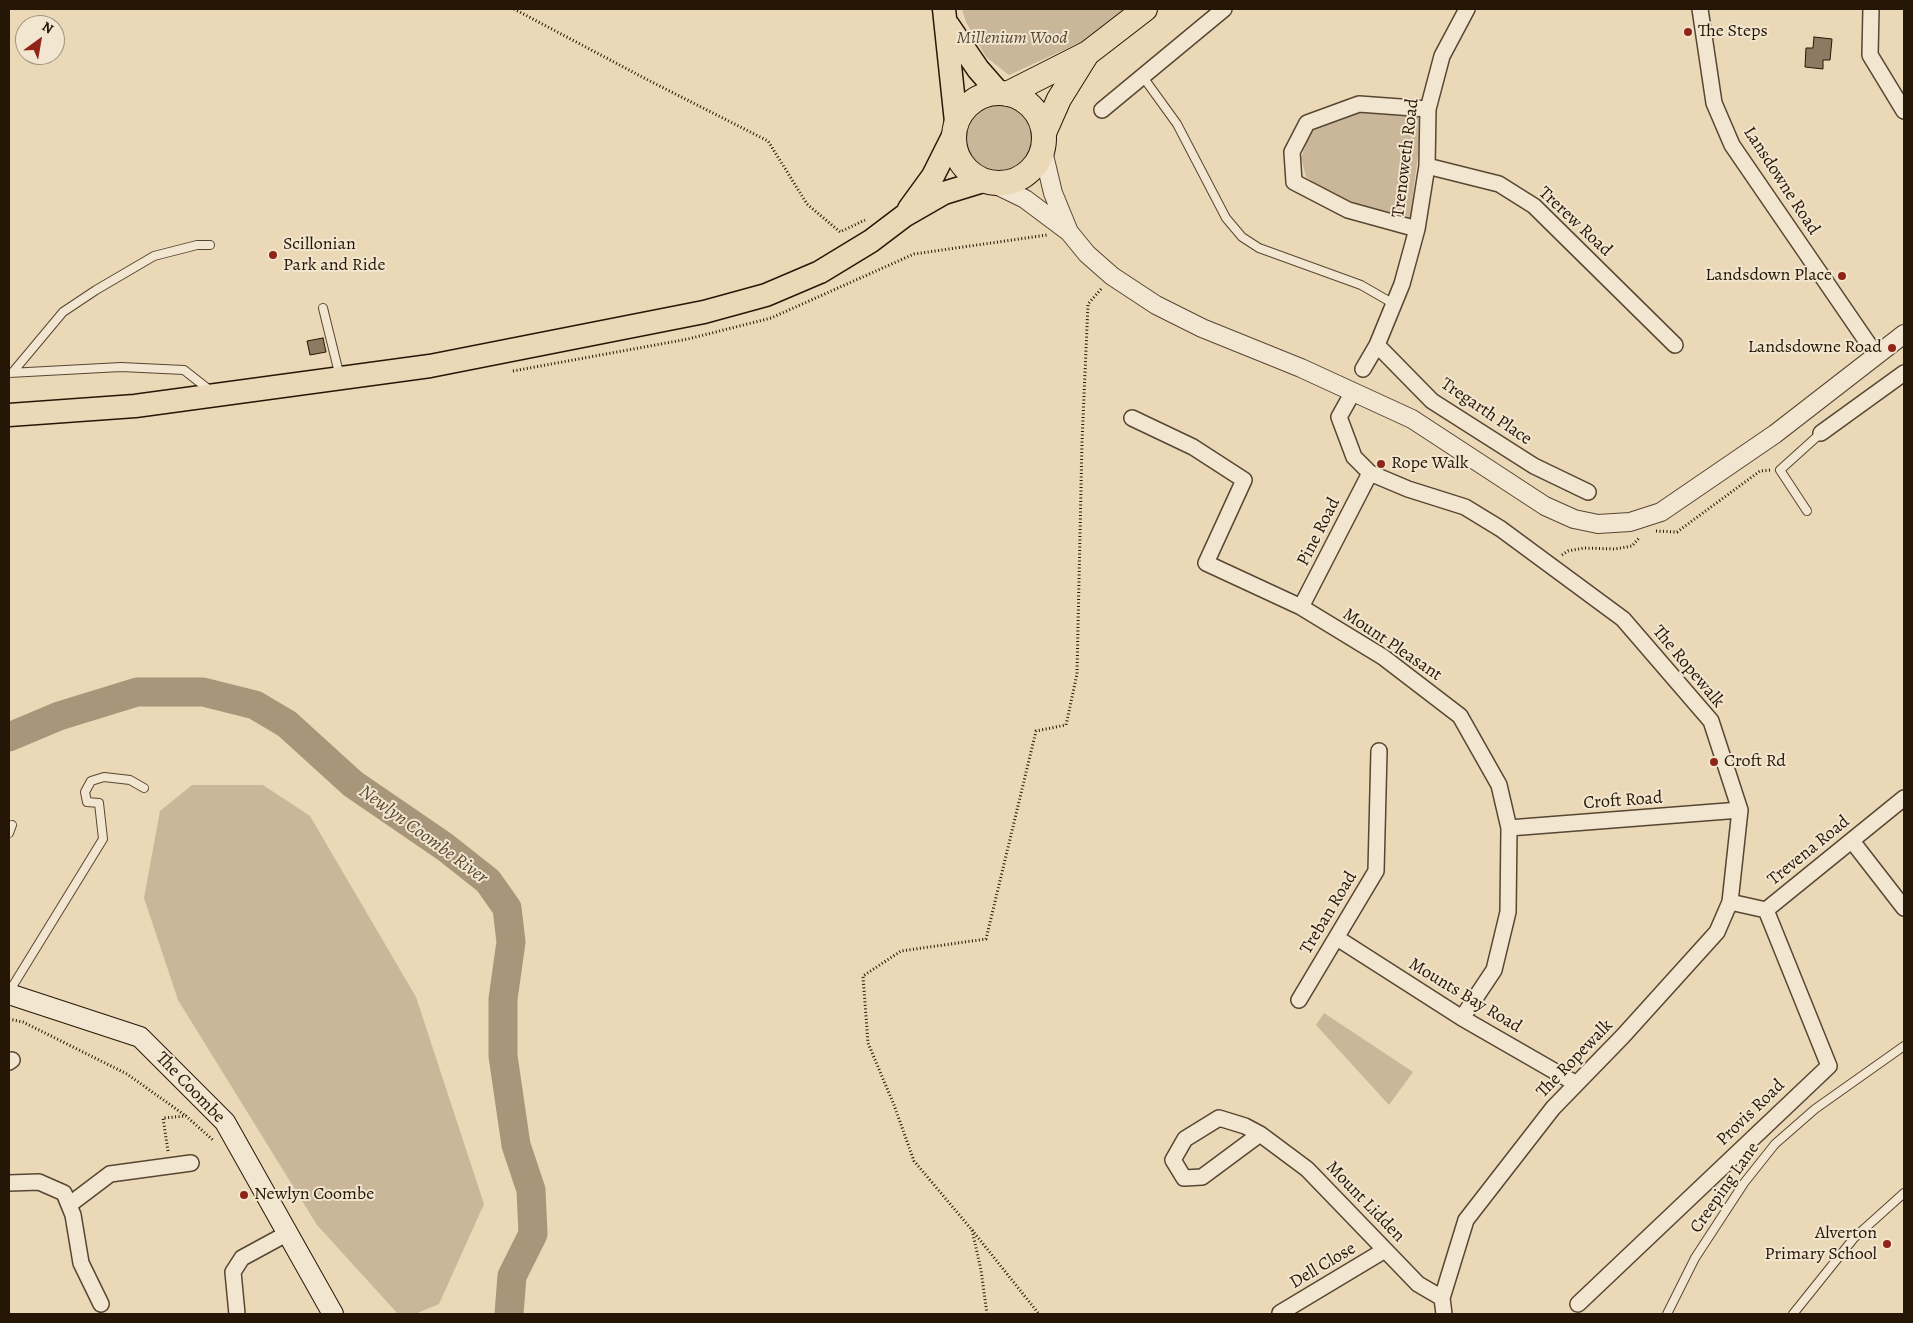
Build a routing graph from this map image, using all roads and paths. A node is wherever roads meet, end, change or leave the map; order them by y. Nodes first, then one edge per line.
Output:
1 (514, 9) edge
2 (1145, 9) edge
3 (1224, 9) edge
4 (1467, 9) edge
5 (1700, 9) edge
6 (1871, 9) edge
7 (945, 16) edge
8 (1088, 53) junction
9 (1143, 77) junction
10 (1003, 93) junction
11 (1428, 109) junction
12 (1102, 110) dead end
13 (1904, 111) edge
14 (955, 129) junction
15 (1043, 142) junction
16 (1427, 166) junction
17 (988, 182) junction
18 (904, 216) junction
19 (871, 217) dead end
20 (1417, 229) junction
21 (1069, 232) junction
22 (210, 245) dead end
23 (1112, 276) junction
24 (1394, 304) junction
25 (323, 308) dead end
26 (1904, 334) edge
27 (1377, 345) junction
28 (1675, 346) dead end
29 (1876, 355) junction
30 (1363, 369) dead end
31 (10, 373) edge
32 (1904, 373) edge
33 (340, 379) junction
34 (1353, 392) junction
35 (218, 396) junction
36 (9, 415) edge
37 (1132, 418) dead end
38 (1821, 433) joint
39 (1780, 470) junction
40 (1370, 473) junction
41 (1588, 492) dead end
42 (1808, 511) dead end
43 (1646, 525) junction
44 (1549, 564) junction
45 (1301, 607) junction
46 (1379, 751) dead end
47 (144, 788) dead end
48 (1904, 798) edge
49 (1740, 810) junction
50 (1509, 828) junction
51 (1852, 841) junction
52 (1730, 902) junction
53 (1904, 908) edge
54 (1766, 910) junction
55 (1337, 938) junction
56 (9, 993) edge
57 (1299, 1000) dead end
58 (1462, 1018) junction
59 (9, 1019) edge
60 (1904, 1046) edge
61 (1575, 1083) junction
62 (186, 1116) junction
63 (1260, 1134) junction
64 (214, 1141) dead end
65 (168, 1151) dead end
66 (190, 1163) dead end
67 (9, 1184) edge
68 (1904, 1193) edge
69 (69, 1205) junction
70 (972, 1230) junction
71 (288, 1233) junction
72 (1386, 1250) junction
73 (1442, 1298) junction
74 (101, 1304) dead end
75 (1578, 1304) dead end
76 (237, 1314) edge
77 (333, 1314) edge
78 (987, 1314) edge
79 (1039, 1314) edge
80 (1280, 1314) edge
81 (1444, 1314) edge
82 (1667, 1314) edge
83 (1793, 1314) edge

1 - 19 path
2 - 8 highway
3 - 9 street
4 - 11 street, Trenoweth Road
5 - 29 street, Lansdowne Road
6 - 13 street
7 - 10 main road
7 - 14 main road
8 - 10 highway
8 - 15 highway
9 - 12 street
9 - 24 lane
10 - 14 highway
10 - 15 highway
11 - 16 street, Trenoweth Road
11 - 20 street
14 - 17 highway
14 - 18 main road
15 - 17 highway
15 - 21 street
16 - 20 street, Trenoweth Road
16 - 28 street, Trerew Road
17 - 18 main road
17 - 21 street
18 - 33 main road
20 - 24 street, Trenoweth Road
21 - 23 street
22 - 31 lane
23 - 34 street
23 - 70 path
24 - 27 street, Trenoweth Road
25 - 33 lane
26 - 29 street
27 - 30 street, Trenoweth Road
27 - 41 street, Tregarth Place
29 - 43 street
31 - 35 lane
32 - 38 street
33 - 35 main road
34 - 40 street, The Ropewalk
34 - 43 street
35 - 36 main road
37 - 45 street, Mount Pleasant
38 - 39 lane
39 - 42 lane
39 - 43 path
40 - 44 street, The Ropewalk
40 - 45 street, Pine Road
43 - 44 path
44 - 49 street, The Ropewalk
45 - 50 street, Mount Pleasant
46 - 55 street, Treban Road
47 - 56 lane
48 - 51 street, Trevena Road
49 - 50 street, Croft Road
49 - 52 street, The Ropewalk
50 - 58 street, Mount Pleasant
51 - 53 street
51 - 54 street, Trevena Road
52 - 54 street, Trevena Road
52 - 61 street, The Ropewalk
54 - 75 street, Provis Road
55 - 57 street, Treban Road
55 - 58 street, Mounts Bay Road
56 - 71 main road, The Coombe
58 - 61 street, Mounts Bay Road
59 - 62 path
60 - 82 lane, Creeping Lane
61 - 73 street, The Ropewalk
62 - 64 path
62 - 65 path
63 - 63 street, Mount Lidden
63 - 72 street, Mount Lidden
66 - 69 street
67 - 69 street
68 - 83 lane
69 - 74 street
70 - 78 path
70 - 79 path
71 - 76 street
71 - 77 main road, The Coombe
72 - 73 street, Mount Lidden
72 - 80 street, Dell Close
73 - 81 street

